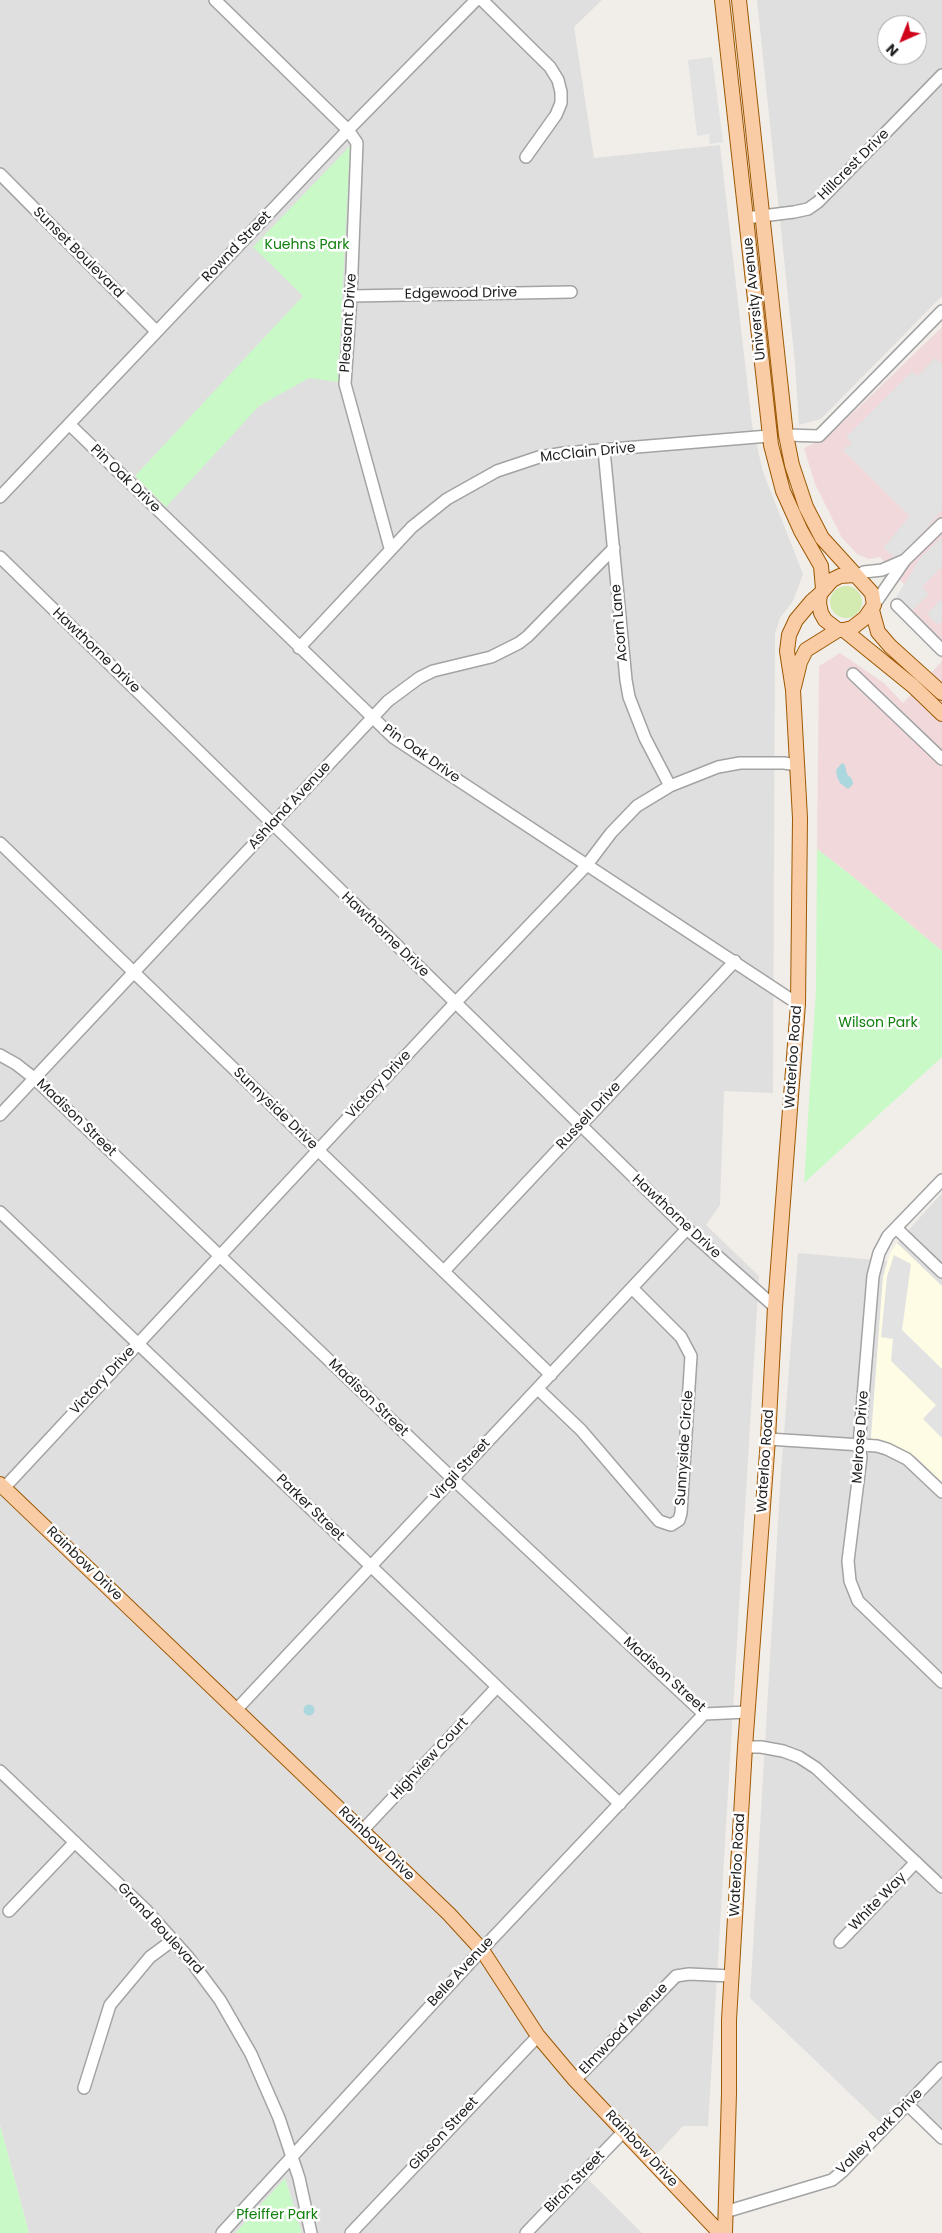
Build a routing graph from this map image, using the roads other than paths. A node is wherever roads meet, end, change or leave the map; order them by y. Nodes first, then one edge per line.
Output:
1 (215, 0) edge
2 (476, 0) edge
3 (482, 0) edge
4 (722, 0) edge
5 (739, 0) edge
6 (942, 75) edge
7 (348, 130) junction
8 (526, 157) dead end
9 (0, 174) edge
10 (763, 216) junction
11 (746, 218) junction
12 (571, 292) dead end
13 (351, 296) junction
14 (942, 311) edge
15 (156, 331) junction
16 (69, 424) junction
17 (786, 435) junction
18 (769, 436) junction
19 (604, 450) junction
20 (0, 497) edge
21 (942, 524) edge
22 (390, 548) junction
23 (614, 548) junction
24 (0, 558) edge
25 (905, 560) junction
26 (856, 576) junction
27 (822, 591) junction
28 (897, 605) dead end
29 (873, 607) junction
30 (841, 630) junction
31 (299, 648) junction
32 (942, 650) edge
33 (853, 674) dead end
34 (793, 690) junction
35 (942, 693) edge
36 (928, 700) junction
37 (942, 707) edge
38 (942, 714) edge
39 (372, 719) junction
40 (942, 759) edge
41 (797, 765) junction
42 (670, 786) junction
43 (273, 824) junction
44 (0, 843) edge
45 (586, 866) junction
46 (735, 962) junction
47 (134, 973) junction
48 (455, 1003) junction
49 (798, 1004) junction
50 (0, 1056) edge
51 (34, 1078) junction
52 (0, 1115) edge
53 (581, 1126) junction
54 (318, 1150) junction
55 (942, 1180) edge
56 (0, 1212) edge
57 (896, 1228) junction
58 (687, 1229) junction
59 (219, 1256) junction
60 (444, 1271) junction
61 (942, 1272) edge
62 (632, 1288) junction
63 (775, 1307) junction
64 (137, 1344) junction
65 (551, 1375) junction
66 (538, 1388) junction
67 (768, 1439) junction
68 (859, 1446) junction
69 (453, 1479) junction
70 (2, 1486) edge
71 (942, 1492) edge
72 (371, 1567) junction
73 (942, 1682) edge
74 (497, 1687) junction
75 (236, 1710) junction
76 (747, 1712) junction
77 (704, 1714) junction
78 (744, 1747) junction
79 (0, 1771) edge
80 (620, 1804) junction
81 (362, 1831) junction
82 (74, 1842) junction
83 (916, 1862) junction
84 (942, 1887) edge
85 (9, 1911) dead end
86 (174, 1940) junction
87 (840, 1942) dead end
88 (482, 1950) junction
89 (731, 1976) junction
90 (538, 2036) junction
91 (942, 2068) edge
92 (576, 2080) junction
93 (84, 2088) dead end
94 (907, 2104) junction
95 (624, 2130) junction
96 (942, 2138) edge
97 (292, 2155) junction
98 (725, 2212) junction
99 (222, 2233) edge
100 (311, 2233) edge
101 (351, 2233) edge
102 (526, 2233) edge
103 (720, 2233) edge
104 (725, 2233) edge

1 - 7 street, Pleasant Drive
2 - 7 street, Rownd Street
3 - 8 street
4 - 11 main road, University Avenue
5 - 10 main road, University Avenue
6 - 10 street, Hillcrest Drive
7 - 13 street, Pleasant Drive
7 - 15 street, Rownd Street
9 - 15 street, Sunset Boulevard
10 - 11 street, Hillcrest Drive
10 - 17 main road, University Avenue
11 - 18 main road, University Avenue
12 - 13 street, Edgewood Drive
13 - 22 street, Pleasant Drive
14 - 17 street
15 - 16 street, Rownd Street
16 - 20 street, Rownd Street
16 - 31 street, Pin Oak Drive
17 - 26 main road, University Avenue
18 - 19 street, McClain Drive
18 - 27 main road, University Avenue
19 - 22 street, McClain Drive
19 - 23 street, Acorn Lane
21 - 25 street
22 - 31 street, McClain Drive
23 - 39 street, Ashland Avenue
23 - 42 street, Acorn Lane
24 - 43 street, Hawthorne Drive
25 - 26 street
25 - 29 street
26 - 27 main road
26 - 29 main road
27 - 30 main road
27 - 34 main road, Waterloo Road
28 - 32 street
29 - 30 main road
29 - 35 main road
30 - 34 main road, Waterloo Road
30 - 36 main road
31 - 39 street, Pin Oak Drive
33 - 40 street
34 - 41 main road, Waterloo Road
36 - 37 main road
36 - 38 main road
39 - 43 street, Ashland Avenue
39 - 45 street, Pin Oak Drive
41 - 42 street, Victory Drive
41 - 49 main road, Waterloo Road
42 - 45 street, Victory Drive
43 - 47 street, Ashland Avenue
43 - 48 street, Hawthorne Drive
44 - 47 street, Sunnyside Drive
45 - 46 street, Pin Oak Drive
45 - 48 street, Victory Drive
46 - 49 street, Pin Oak Drive
46 - 53 street, Russell Drive
47 - 51 street, Ashland Avenue
47 - 54 street, Sunnyside Drive
48 - 53 street, Hawthorne Drive
48 - 54 street, Victory Drive
49 - 63 main road, Waterloo Road
50 - 51 street, Madison Street
51 - 52 street, Ashland Avenue
51 - 59 street, Madison Street
53 - 58 street, Hawthorne Drive
53 - 60 street, Russell Drive
54 - 59 street, Victory Drive
54 - 60 street, Sunnyside Drive
55 - 57 street, Melrose Drive
56 - 64 street, Parker Street
57 - 61 street
57 - 68 street, Melrose Drive
58 - 62 street, Virgil Street
58 - 63 street, Hawthorne Drive
59 - 64 street, Victory Drive
59 - 69 street, Madison Street
60 - 65 street, Sunnyside Drive
62 - 65 street, Virgil Street
62 - 66 street, Sunnyside Circle
63 - 67 main road, Waterloo Road
64 - 70 street, Victory Drive
64 - 72 street, Parker Street
65 - 66 street, Virgil Street
66 - 69 street, Virgil Street
67 - 68 street
67 - 76 main road, Waterloo Road
68 - 71 street
68 - 73 street, Melrose Drive
69 - 72 street, Virgil Street
69 - 77 street, Madison Street
70 - 75 main road, Rainbow Drive
72 - 74 street, Parker Street
72 - 75 street, Virgil Street
74 - 80 street, Parker Street
74 - 81 street, Highview Court
75 - 81 main road, Rainbow Drive
76 - 77 street, Madison Street
76 - 78 main road, Waterloo Road
77 - 80 street, Belle Avenue
78 - 83 street
78 - 89 main road, Waterloo Road
79 - 82 street, Grand Boulevard
80 - 88 street, Belle Avenue
81 - 88 main road, Rainbow Drive
82 - 85 street
82 - 86 street, Grand Boulevard
83 - 84 street
83 - 87 street, White Way
86 - 93 street
86 - 97 street, Grand Boulevard
88 - 90 main road, Rainbow Drive
88 - 97 street, Belle Avenue
89 - 92 street, Elmwood Avenue
89 - 98 main road, Waterloo Road
90 - 92 main road, Rainbow Drive
90 - 101 street, Gibson Street
91 - 94 street, Valley Park Drive
92 - 95 main road, Rainbow Drive
94 - 96 street
94 - 98 street, Valley Park Drive
95 - 102 street, Birch Street
95 - 103 main road, Rainbow Drive
97 - 99 street, Belle Avenue
97 - 100 street, Grand Boulevard
98 - 104 main road, Waterloo Road

